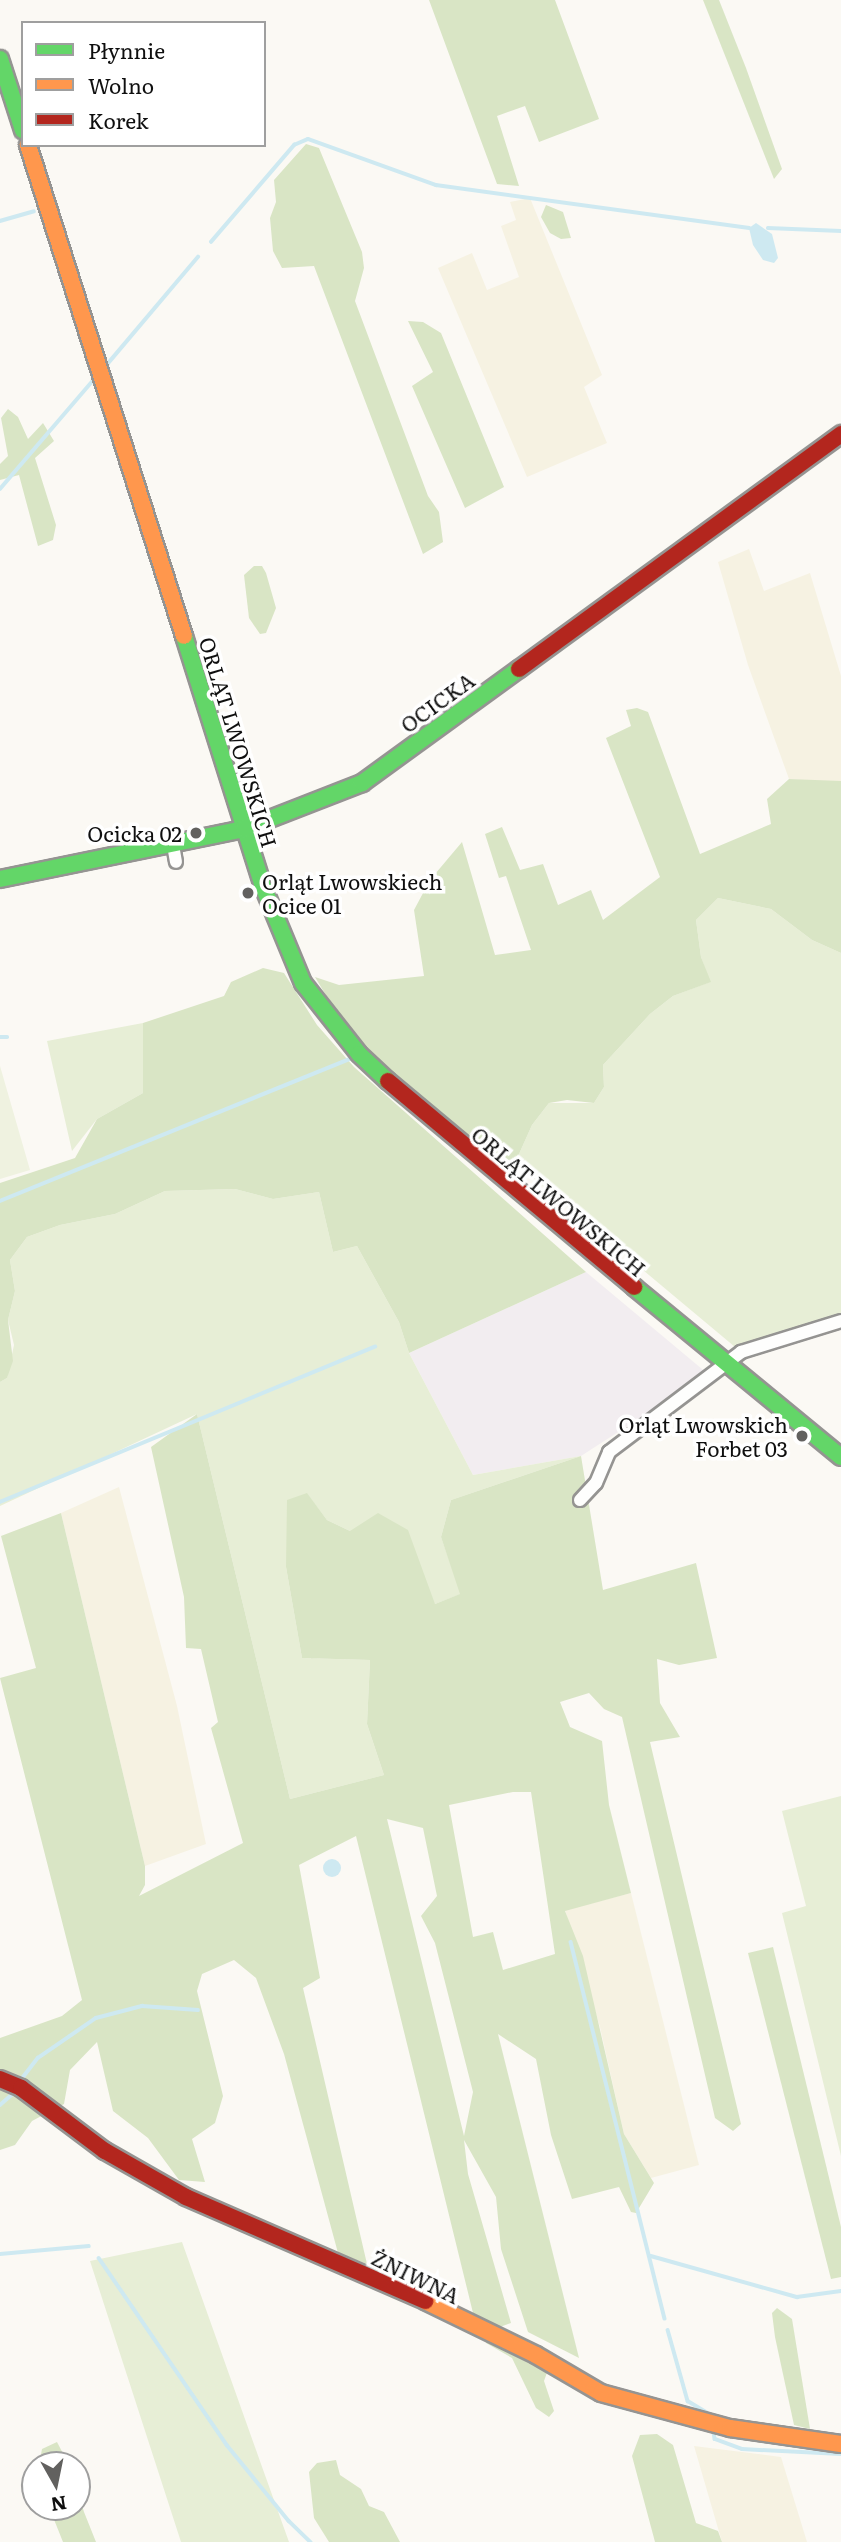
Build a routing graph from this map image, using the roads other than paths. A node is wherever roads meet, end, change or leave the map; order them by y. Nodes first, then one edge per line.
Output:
1 (0, 59) edge
2 (21, 124) edge
3 (28, 147) edge
4 (841, 434) edge
5 (244, 829) junction
6 (173, 845) junction
7 (176, 862) dead end
8 (0, 879) edge
9 (841, 1321) edge
10 (727, 1366) junction
11 (841, 1457) edge
12 (580, 1500) dead end
13 (0, 2079) edge
14 (841, 2444) edge

1 - 2 street
3 - 5 street, ORLĄT LWOWSKICH
4 - 5 street, OCICKA
5 - 6 street, OCICKA
5 - 10 street, ORLĄT LWOWSKICH
6 - 7 street
6 - 8 street, OCICKA
9 - 10 street
10 - 11 street, ORLĄT LWOWSKICH
10 - 12 street
13 - 14 street, ŻNIWNA

